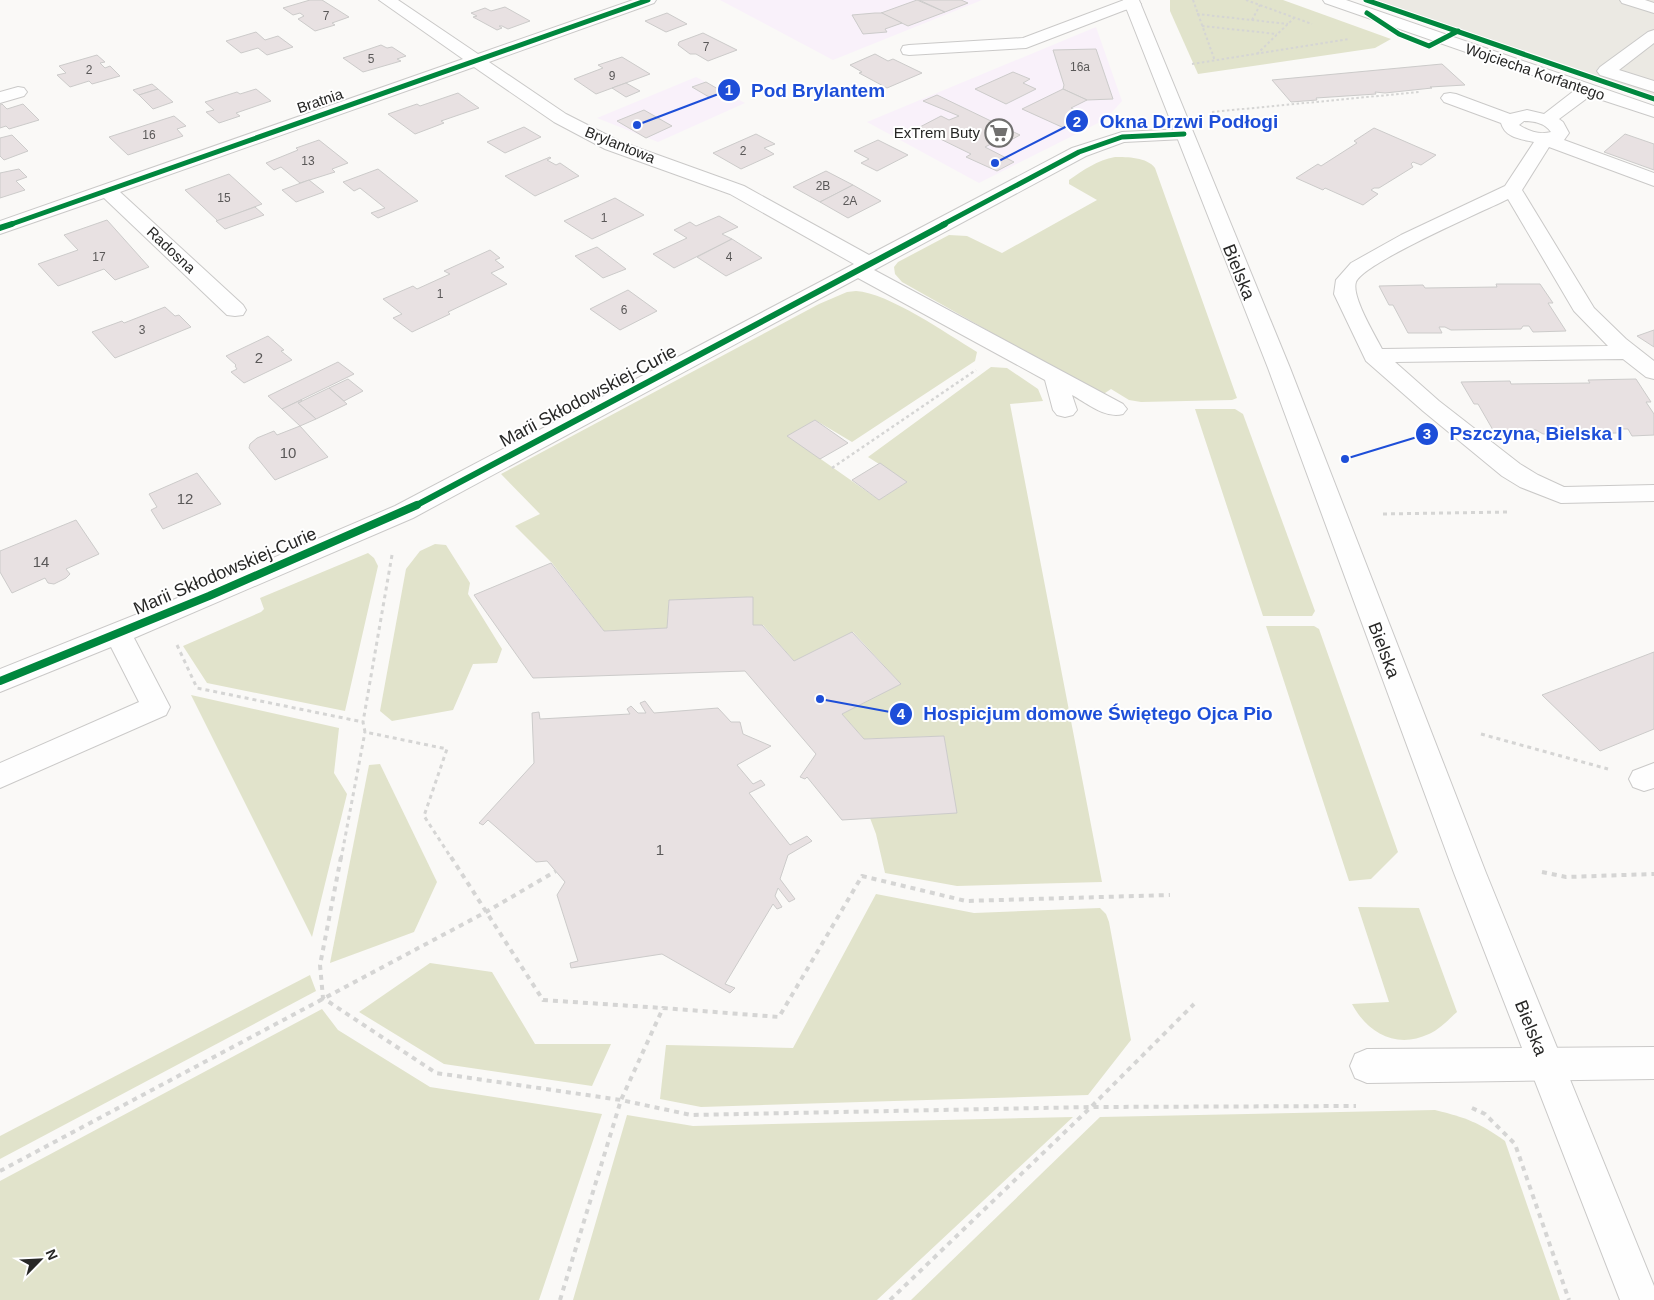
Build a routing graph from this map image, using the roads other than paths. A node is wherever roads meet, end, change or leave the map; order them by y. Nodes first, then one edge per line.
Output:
1 (386, 0) edge
2 (648, 0) edge
3 (1331, 0) edge
4 (1628, 0) edge
5 (1132, 2) edge
6 (1654, 8) edge
7 (1654, 35) edge
8 (909, 50) dead end
9 (476, 61) junction
10 (1654, 87) edge
11 (1586, 90) junction
12 (18, 92) dead end
13 (0, 98) edge
14 (1450, 98) dead end
15 (1654, 112) edge
16 (1547, 120) junction
17 (1512, 121) junction
18 (1184, 134) junction
19 (1546, 139) junction
20 (1654, 180) edge
21 (107, 190) junction
22 (1512, 190) junction
23 (0, 228) edge
24 (863, 266) junction
25 (235, 310) dead end
26 (1627, 352) junction
27 (1374, 356) junction
28 (1654, 372) edge
29 (1055, 377) junction
30 (1115, 409) dead end
31 (1064, 410) dead end
32 (1654, 492) edge
33 (117, 632) junction
34 (0, 681) edge
35 (0, 776) edge
36 (1654, 1063) edge
37 (1546, 1064) junction
38 (1366, 1066) dead end
39 (1640, 1300) edge

1 - 9 street, Brylantowa
2 - 9 street, Bratnia
3 - 11 street, Wojciecha Korfantego
4 - 6 street
5 - 8 street
5 - 18 street, Bielska
7 - 10 street
9 - 21 street, Bratnia
9 - 24 street, Brylantowa
11 - 15 street, Wojciecha Korfantego
11 - 16 street
12 - 13 street
14 - 17 street
16 - 17 street
16 - 19 street
17 - 19 street
18 - 24 street, Marii Skłodowskiej-Curie
18 - 37 street, Bielska
19 - 20 street
19 - 22 street
21 - 23 street, Bratnia
21 - 25 street, Radosna
22 - 26 street
22 - 27 street
24 - 29 street, Brylantowa
24 - 33 street, Marii Skłodowskiej-Curie
26 - 27 street
26 - 28 street
27 - 32 street
29 - 30 street, Brylantowa
29 - 31 street
33 - 34 street, Marii Skłodowskiej-Curie
33 - 35 street
36 - 37 street
37 - 38 street
37 - 39 street, Bielska

